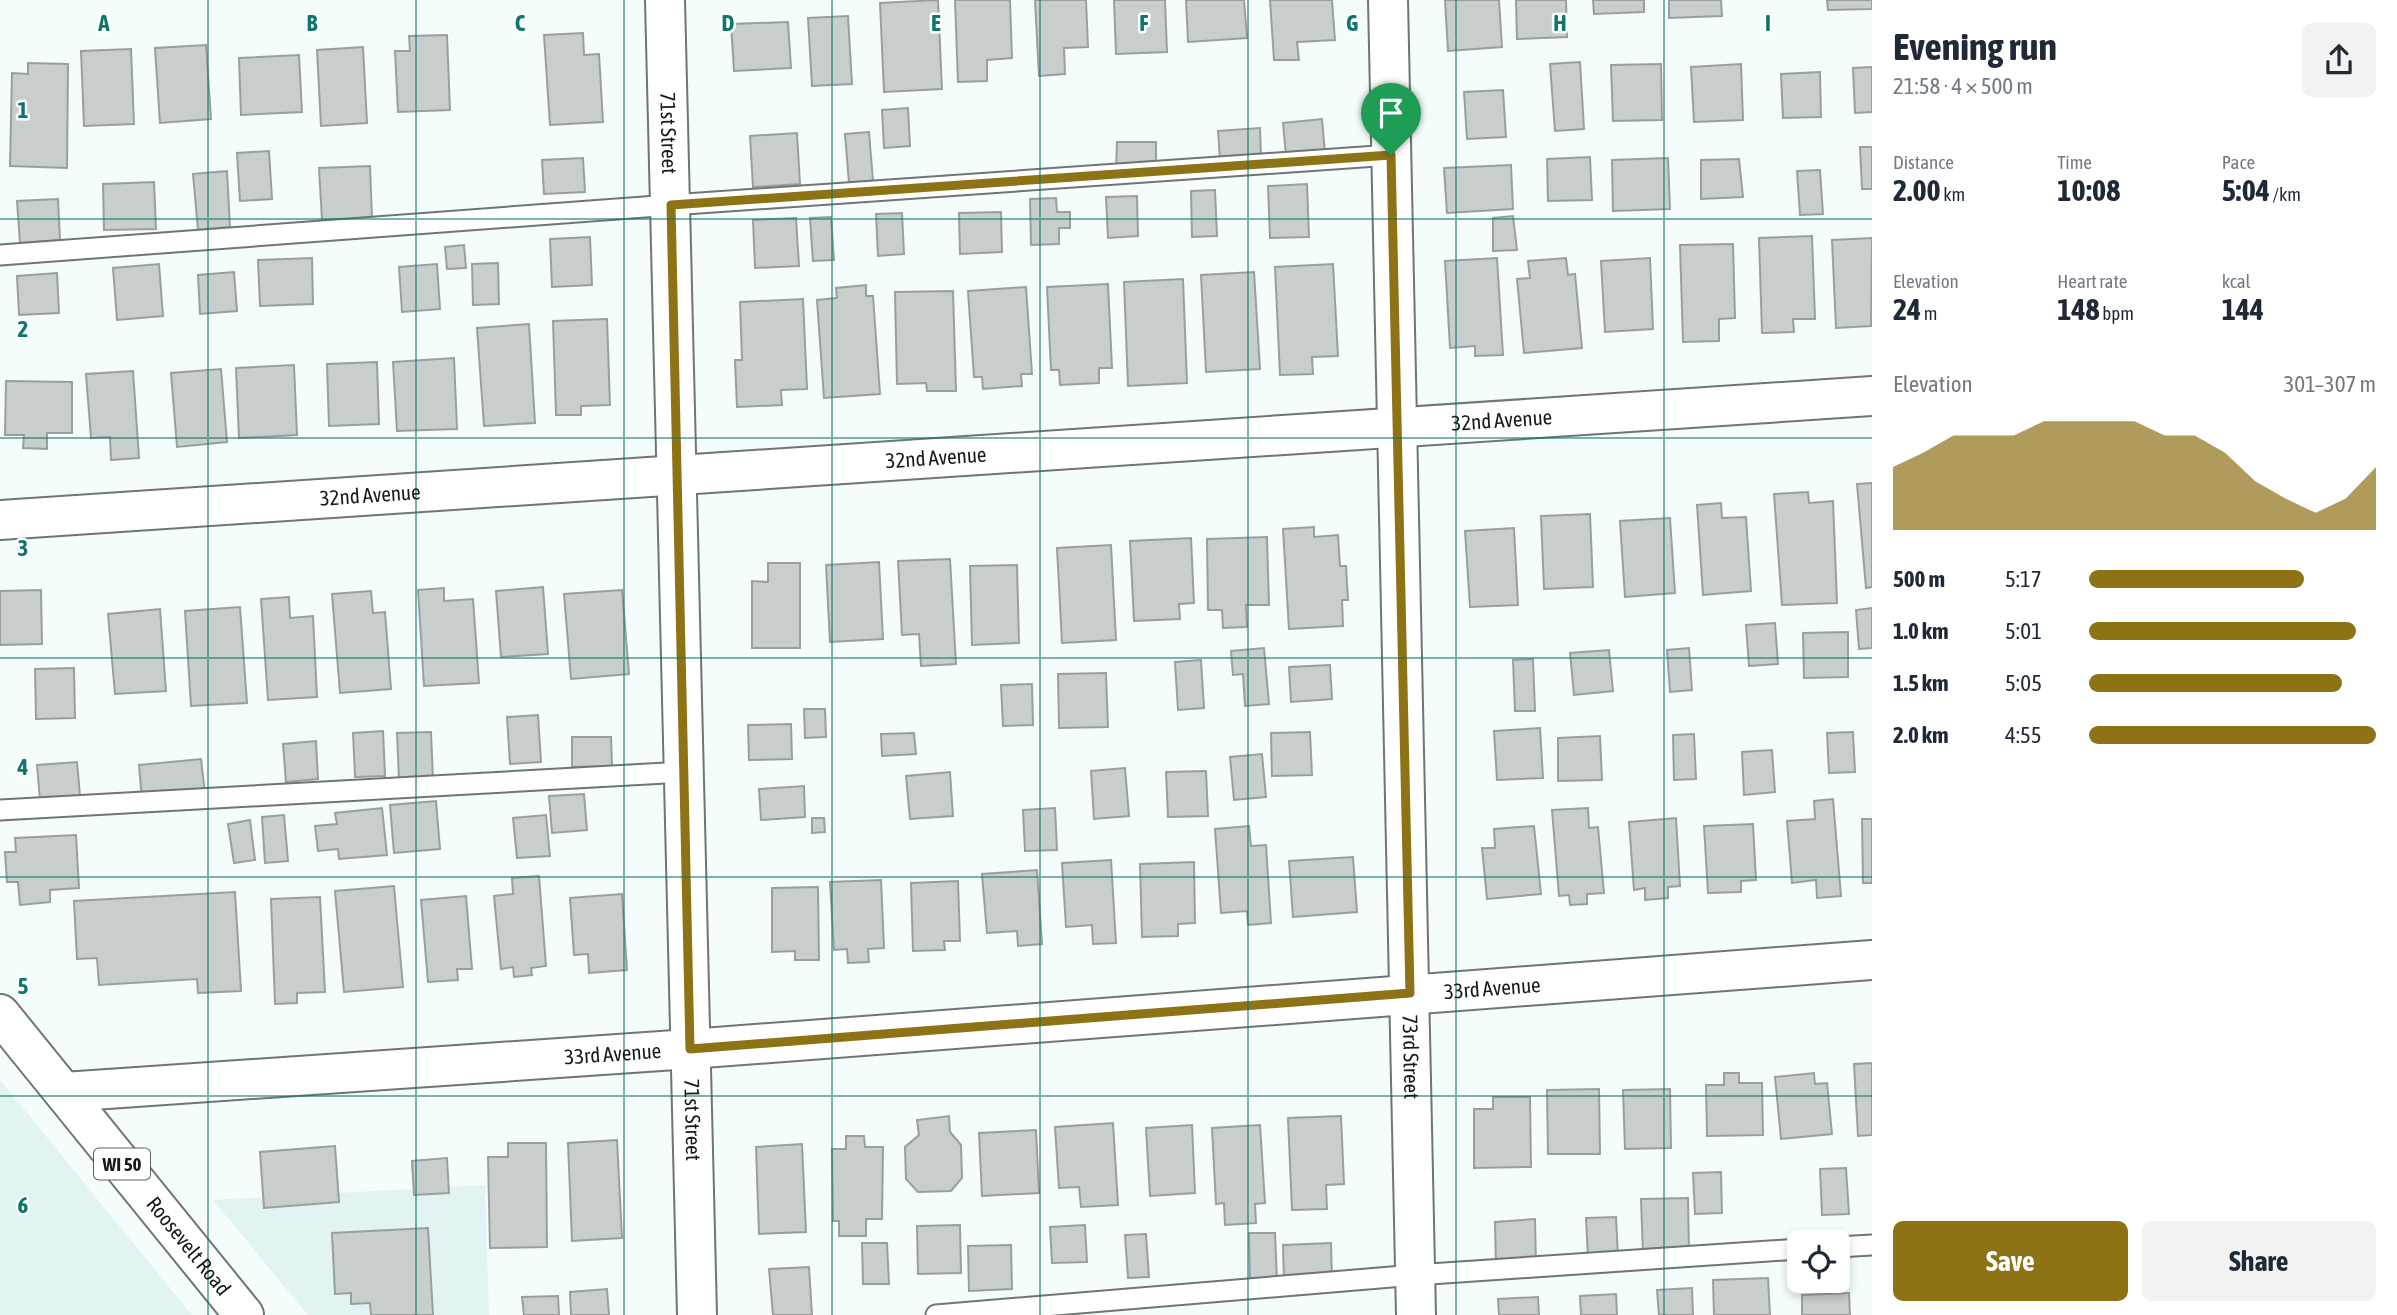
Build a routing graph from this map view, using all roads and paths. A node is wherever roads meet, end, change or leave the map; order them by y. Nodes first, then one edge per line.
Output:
1 (665, 0) edge
2 (1388, 0) edge
3 (1391, 155) junction
4 (671, 205) junction
5 (0, 255) edge
6 (1872, 396) edge
7 (1397, 428) junction
8 (677, 477) junction
9 (0, 520) edge
10 (684, 772) junction
11 (0, 810) edge
12 (1872, 960) edge
13 (1410, 993) junction
14 (0, 1014) edge
15 (690, 1049) junction
16 (64, 1092) junction
17 (1872, 1244) edge
18 (1850, 1246) edge
19 (1787, 1250) edge
20 (1415, 1275) junction
21 (244, 1315) edge
22 (697, 1315) edge
23 (936, 1315) edge
24 (1416, 1315) edge

1 - 4 street, 71st Street
2 - 3 street, 73rd Street
3 - 4 lane
3 - 7 street, 73rd Street
4 - 5 lane
4 - 8 street, 71st Street
6 - 7 street, 32nd Avenue
7 - 8 street, 32nd Avenue
7 - 13 street, 73rd Street
8 - 9 street, 32nd Avenue
8 - 10 street, 71st Street
10 - 11 lane
10 - 15 street, 71st Street
12 - 13 street, 33rd Avenue
13 - 15 street, 33rd Avenue
13 - 20 street, 73rd Street
14 - 16 street, Roosevelt Road / WI 50
15 - 16 street, 33rd Avenue
15 - 22 street, 71st Street
16 - 21 street, Roosevelt Road / WI 50
17 - 18 lane
19 - 20 lane
20 - 23 lane
20 - 24 street, 73rd Street

